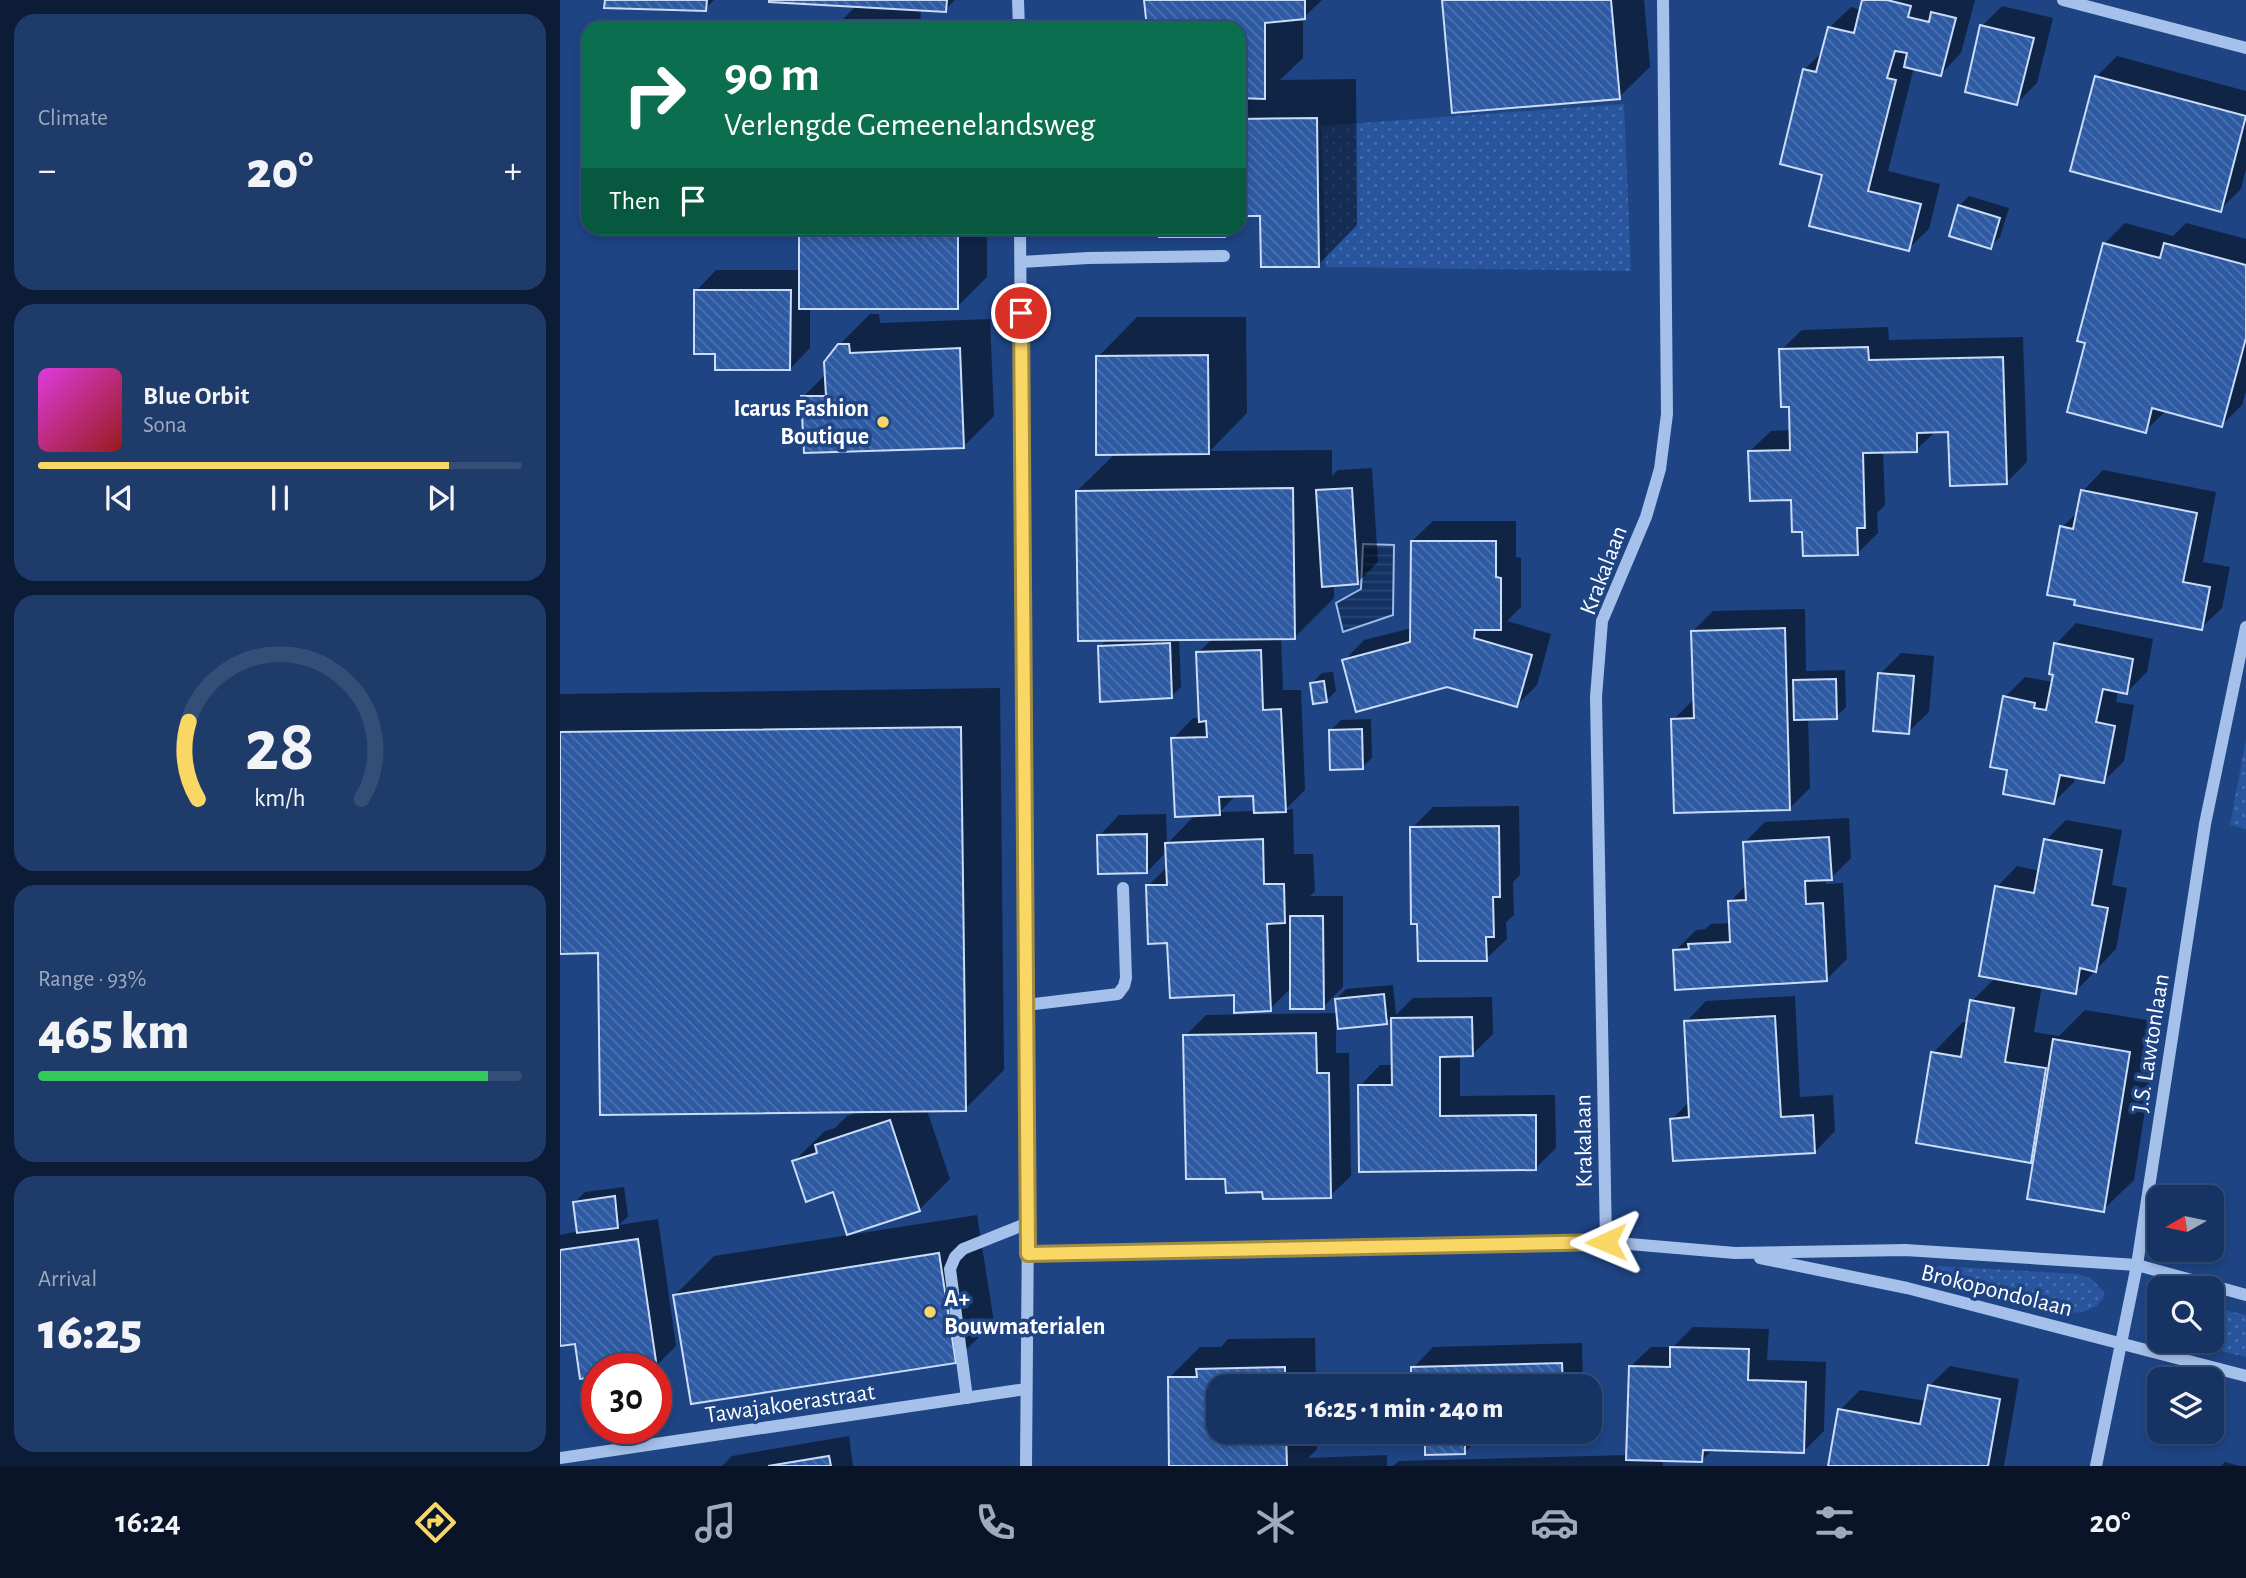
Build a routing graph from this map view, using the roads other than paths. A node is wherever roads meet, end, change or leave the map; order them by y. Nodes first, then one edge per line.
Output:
1 (1018, 0) edge
2 (1663, 0) edge
3 (2063, 0) edge
4 (1018, 21) edge
5 (2246, 48) edge
6 (1020, 235) edge
7 (1224, 256) dead end
8 (1021, 262) junction
9 (2246, 627) edge
10 (1123, 888) dead end
11 (1026, 1005) junction
12 (1028, 1223) junction
13 (1606, 1242) junction
14 (1735, 1253) junction
15 (1028, 1254) junction
16 (2137, 1265) junction
17 (2246, 1295) edge
18 (2121, 1343) junction
19 (2246, 1376) edge
20 (1026, 1389) junction
21 (967, 1398) junction
22 (560, 1458) edge
23 (1026, 1466) edge
24 (2096, 1466) edge

1 - 4 street
2 - 13 street, Krakalaan
3 - 5 street
6 - 8 street
7 - 8 street
8 - 11 street
9 - 16 street, J.S. Lawtonlaan
10 - 11 street
11 - 12 street
12 - 15 street
12 - 21 street
13 - 14 street, Brokopondolaan
13 - 15 street, Brokopondolaan
14 - 16 street, Brokopondolaan
14 - 18 street, Brokopondolaan
15 - 20 street
16 - 17 street, Brokopondolaan
16 - 18 street, J.S. Lawtonlaan
18 - 19 street, Brokopondolaan
18 - 24 street, J.S. Lawtonlaan
20 - 21 street, Tawajakoerastraat
20 - 23 street
21 - 22 street, Tawajakoerastraat

